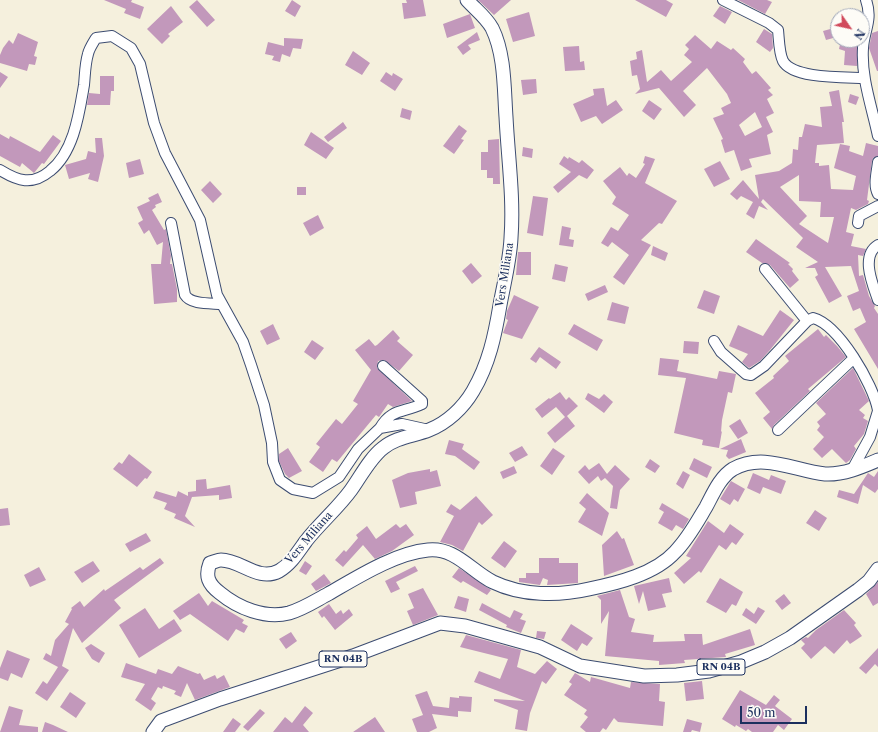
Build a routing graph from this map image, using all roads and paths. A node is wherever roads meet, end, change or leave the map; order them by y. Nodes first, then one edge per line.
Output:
1 (466, 0) edge
2 (723, 0) edge
3 (866, 0) edge
4 (864, 78) junction
5 (878, 136) edge
6 (878, 162) edge
7 (0, 170) edge
8 (878, 194) edge
9 (878, 206) edge
10 (171, 223) dead end
11 (858, 223) dead end
12 (878, 245) edge
13 (765, 269) dead end
14 (878, 300) edge
15 (222, 304) junction
16 (807, 321) junction
17 (714, 341) dead end
18 (854, 358) junction
19 (383, 366) dead end
20 (878, 410) edge
21 (380, 428) junction
22 (429, 430) junction
23 (778, 430) dead end
24 (878, 460) edge
25 (852, 470) junction
26 (878, 569) edge
27 (153, 732) edge

1 - 22 main road, Vers Miliana
2 - 4 street
3 - 4 street
4 - 5 street
6 - 8 street
7 - 15 street
9 - 11 street
10 - 15 street
12 - 14 street
13 - 16 street
15 - 21 street
16 - 17 street
16 - 18 street
18 - 20 street
18 - 23 street
19 - 21 street
20 - 25 street
21 - 22 street
22 - 25 main road, Vers Miliana
24 - 25 main road, Vers Miliana
26 - 27 main road, RN 04B

